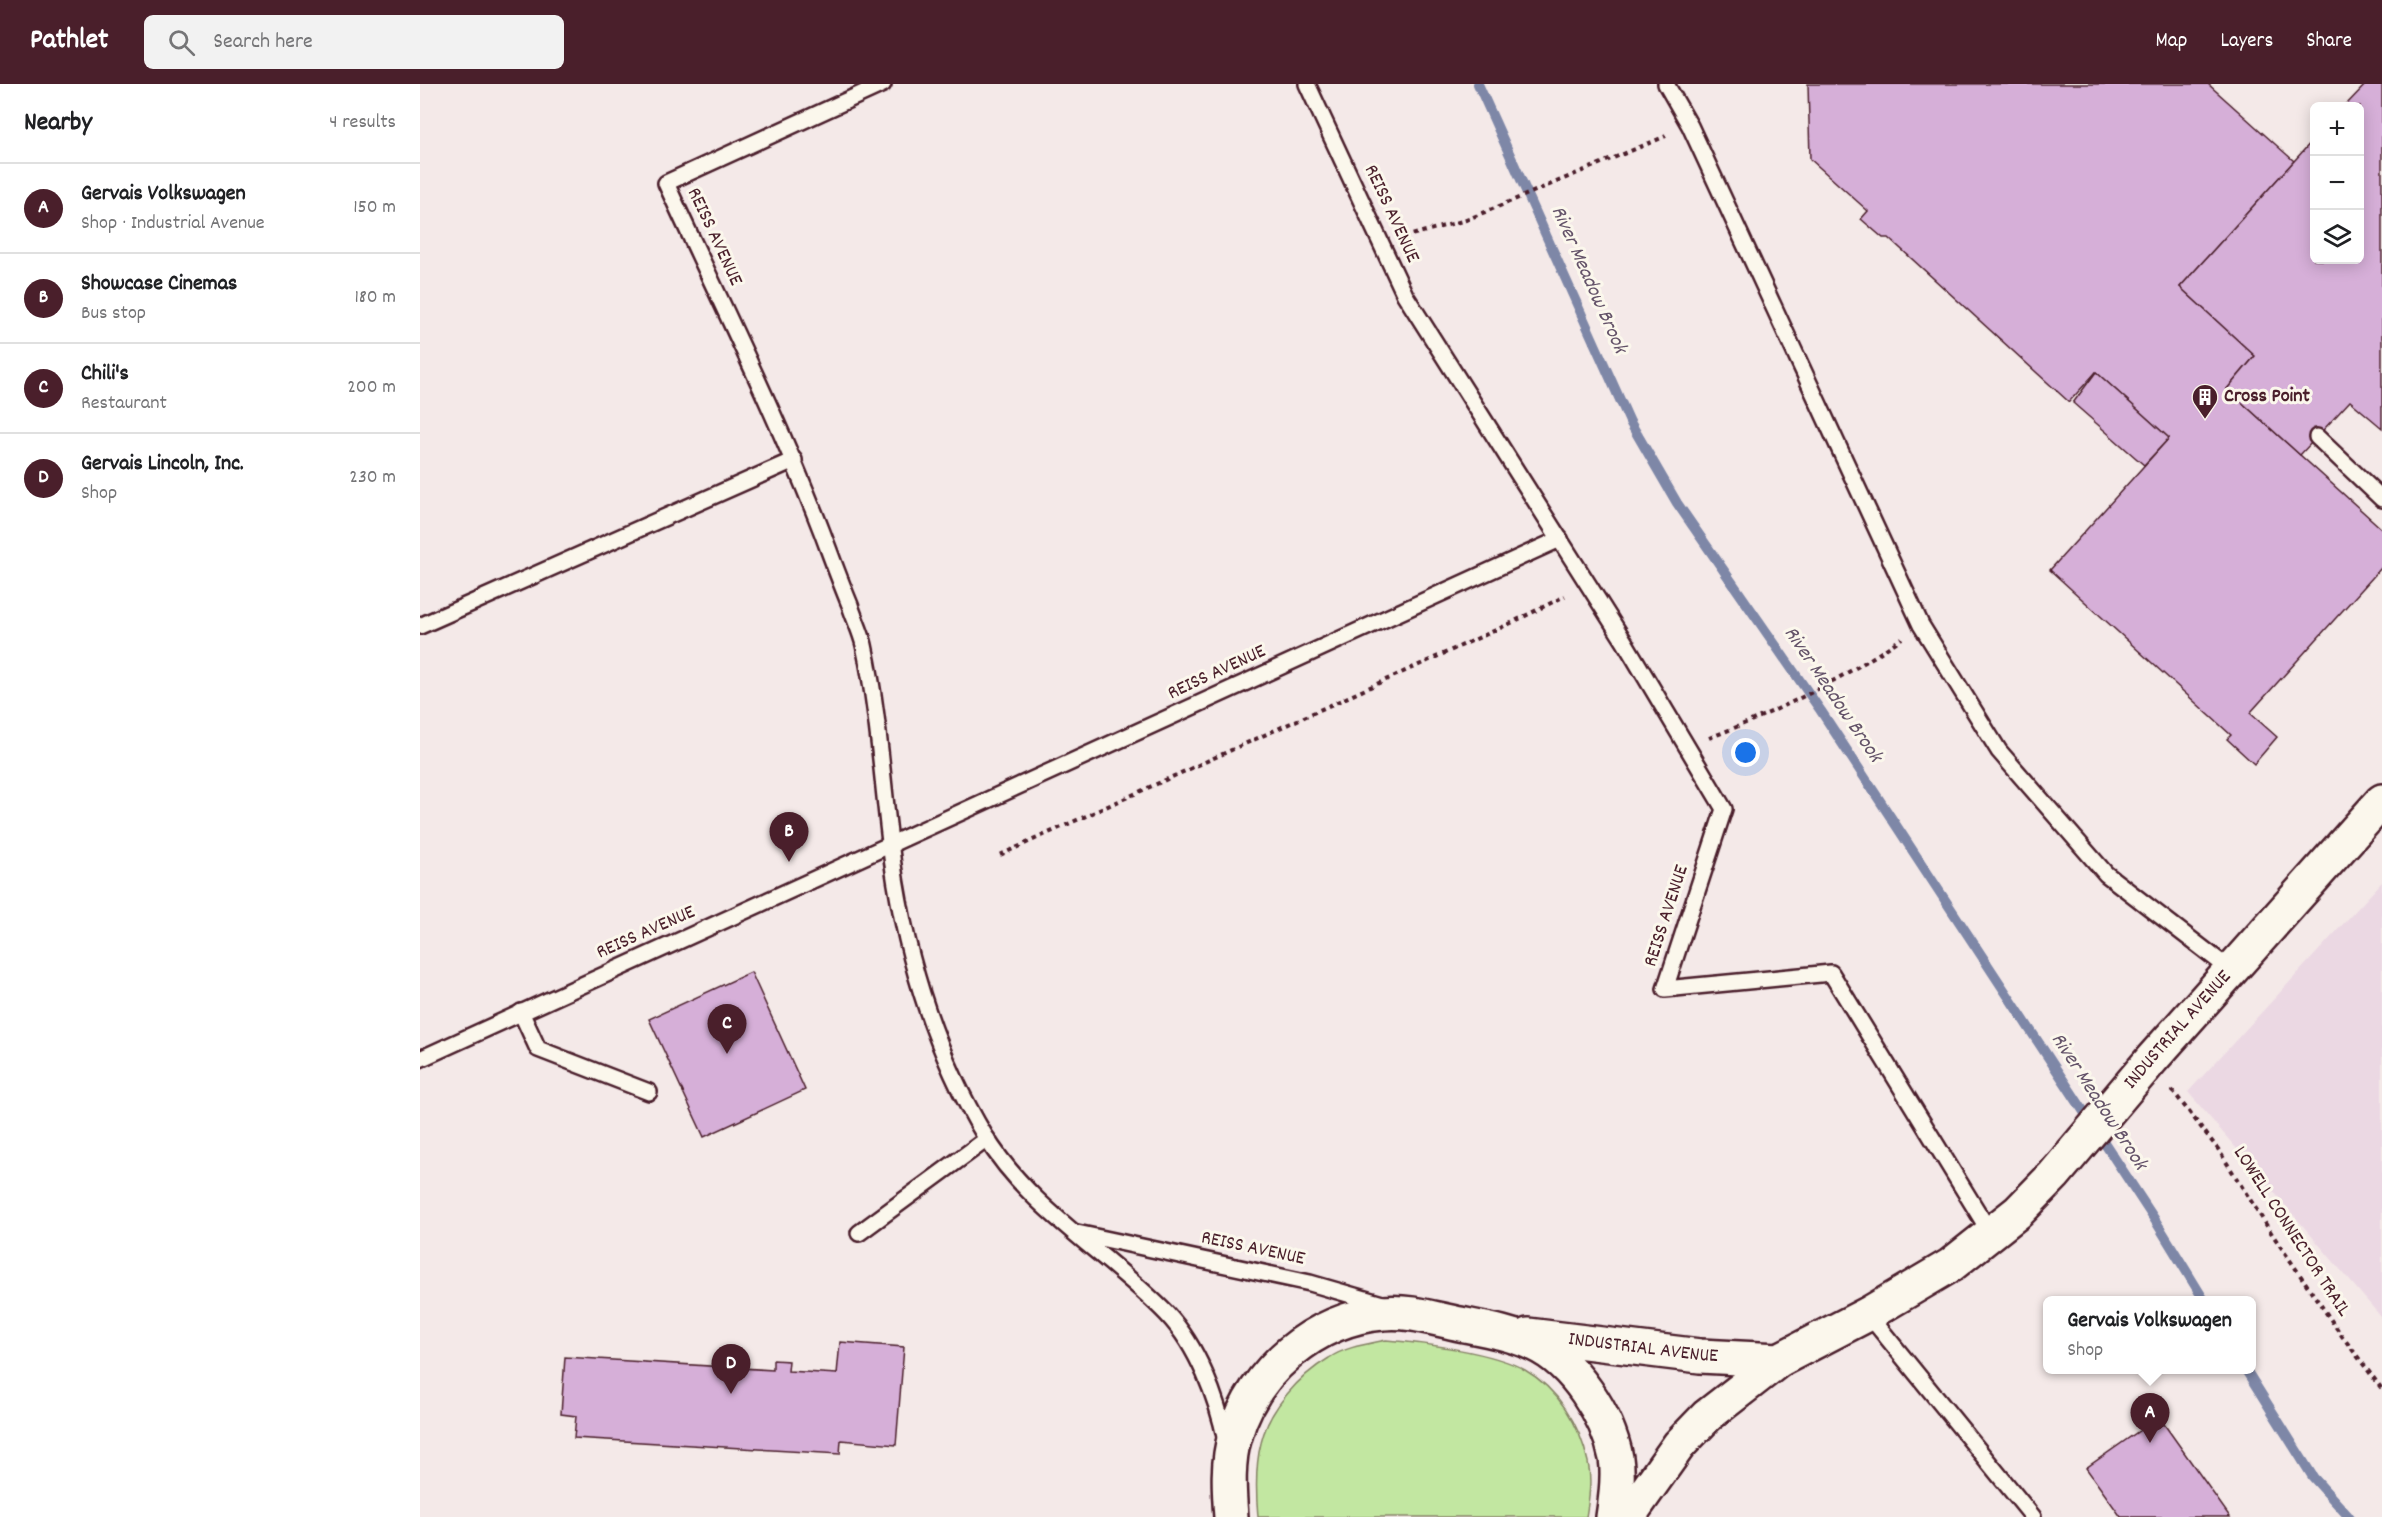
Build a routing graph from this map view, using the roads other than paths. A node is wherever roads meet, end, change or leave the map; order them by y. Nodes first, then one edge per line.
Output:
1 (883, 84) edge
2 (1307, 84) edge
3 (1666, 84) edge
4 (2317, 437) dead end
5 (794, 460) junction
6 (2382, 499) edge
7 (1560, 539) junction
8 (420, 626) edge
9 (2382, 801) edge
10 (890, 846) junction
11 (2232, 971) junction
12 (521, 1012) junction
13 (420, 1059) edge
14 (649, 1092) dead end
15 (987, 1139) junction
16 (860, 1233) dead end
17 (1074, 1233) junction
18 (1991, 1234) junction
19 (1868, 1314) junction
20 (1421, 1316) junction
21 (1505, 1333) junction
22 (1779, 1360) junction
23 (1230, 1465) junction
24 (1231, 1517) edge
25 (1613, 1517) edge
26 (1628, 1517) edge
27 (2033, 1517) edge

1 - 5 lane, REISS AVENUE
2 - 7 lane, REISS AVENUE
3 - 11 lane
4 - 6 lane
5 - 8 lane
5 - 10 lane, REISS AVENUE
7 - 10 lane, REISS AVENUE
7 - 18 lane, REISS AVENUE
9 - 11 main road, INDUSTRIAL AVENUE
10 - 12 lane, REISS AVENUE
10 - 15 lane, REISS AVENUE
11 - 18 main road, INDUSTRIAL AVENUE
12 - 13 lane, REISS AVENUE
12 - 14 lane
15 - 16 lane
15 - 17 lane, REISS AVENUE
17 - 20 lane, REISS AVENUE
17 - 23 lane, REISS AVENUE
18 - 19 main road, INDUSTRIAL AVENUE
19 - 22 main road, INDUSTRIAL AVENUE
19 - 27 lane
20 - 21 main road
20 - 23 main road
21 - 22 main road, INDUSTRIAL AVENUE
21 - 25 main road
22 - 26 main road, INDUSTRIAL AVENUE
23 - 24 main road

